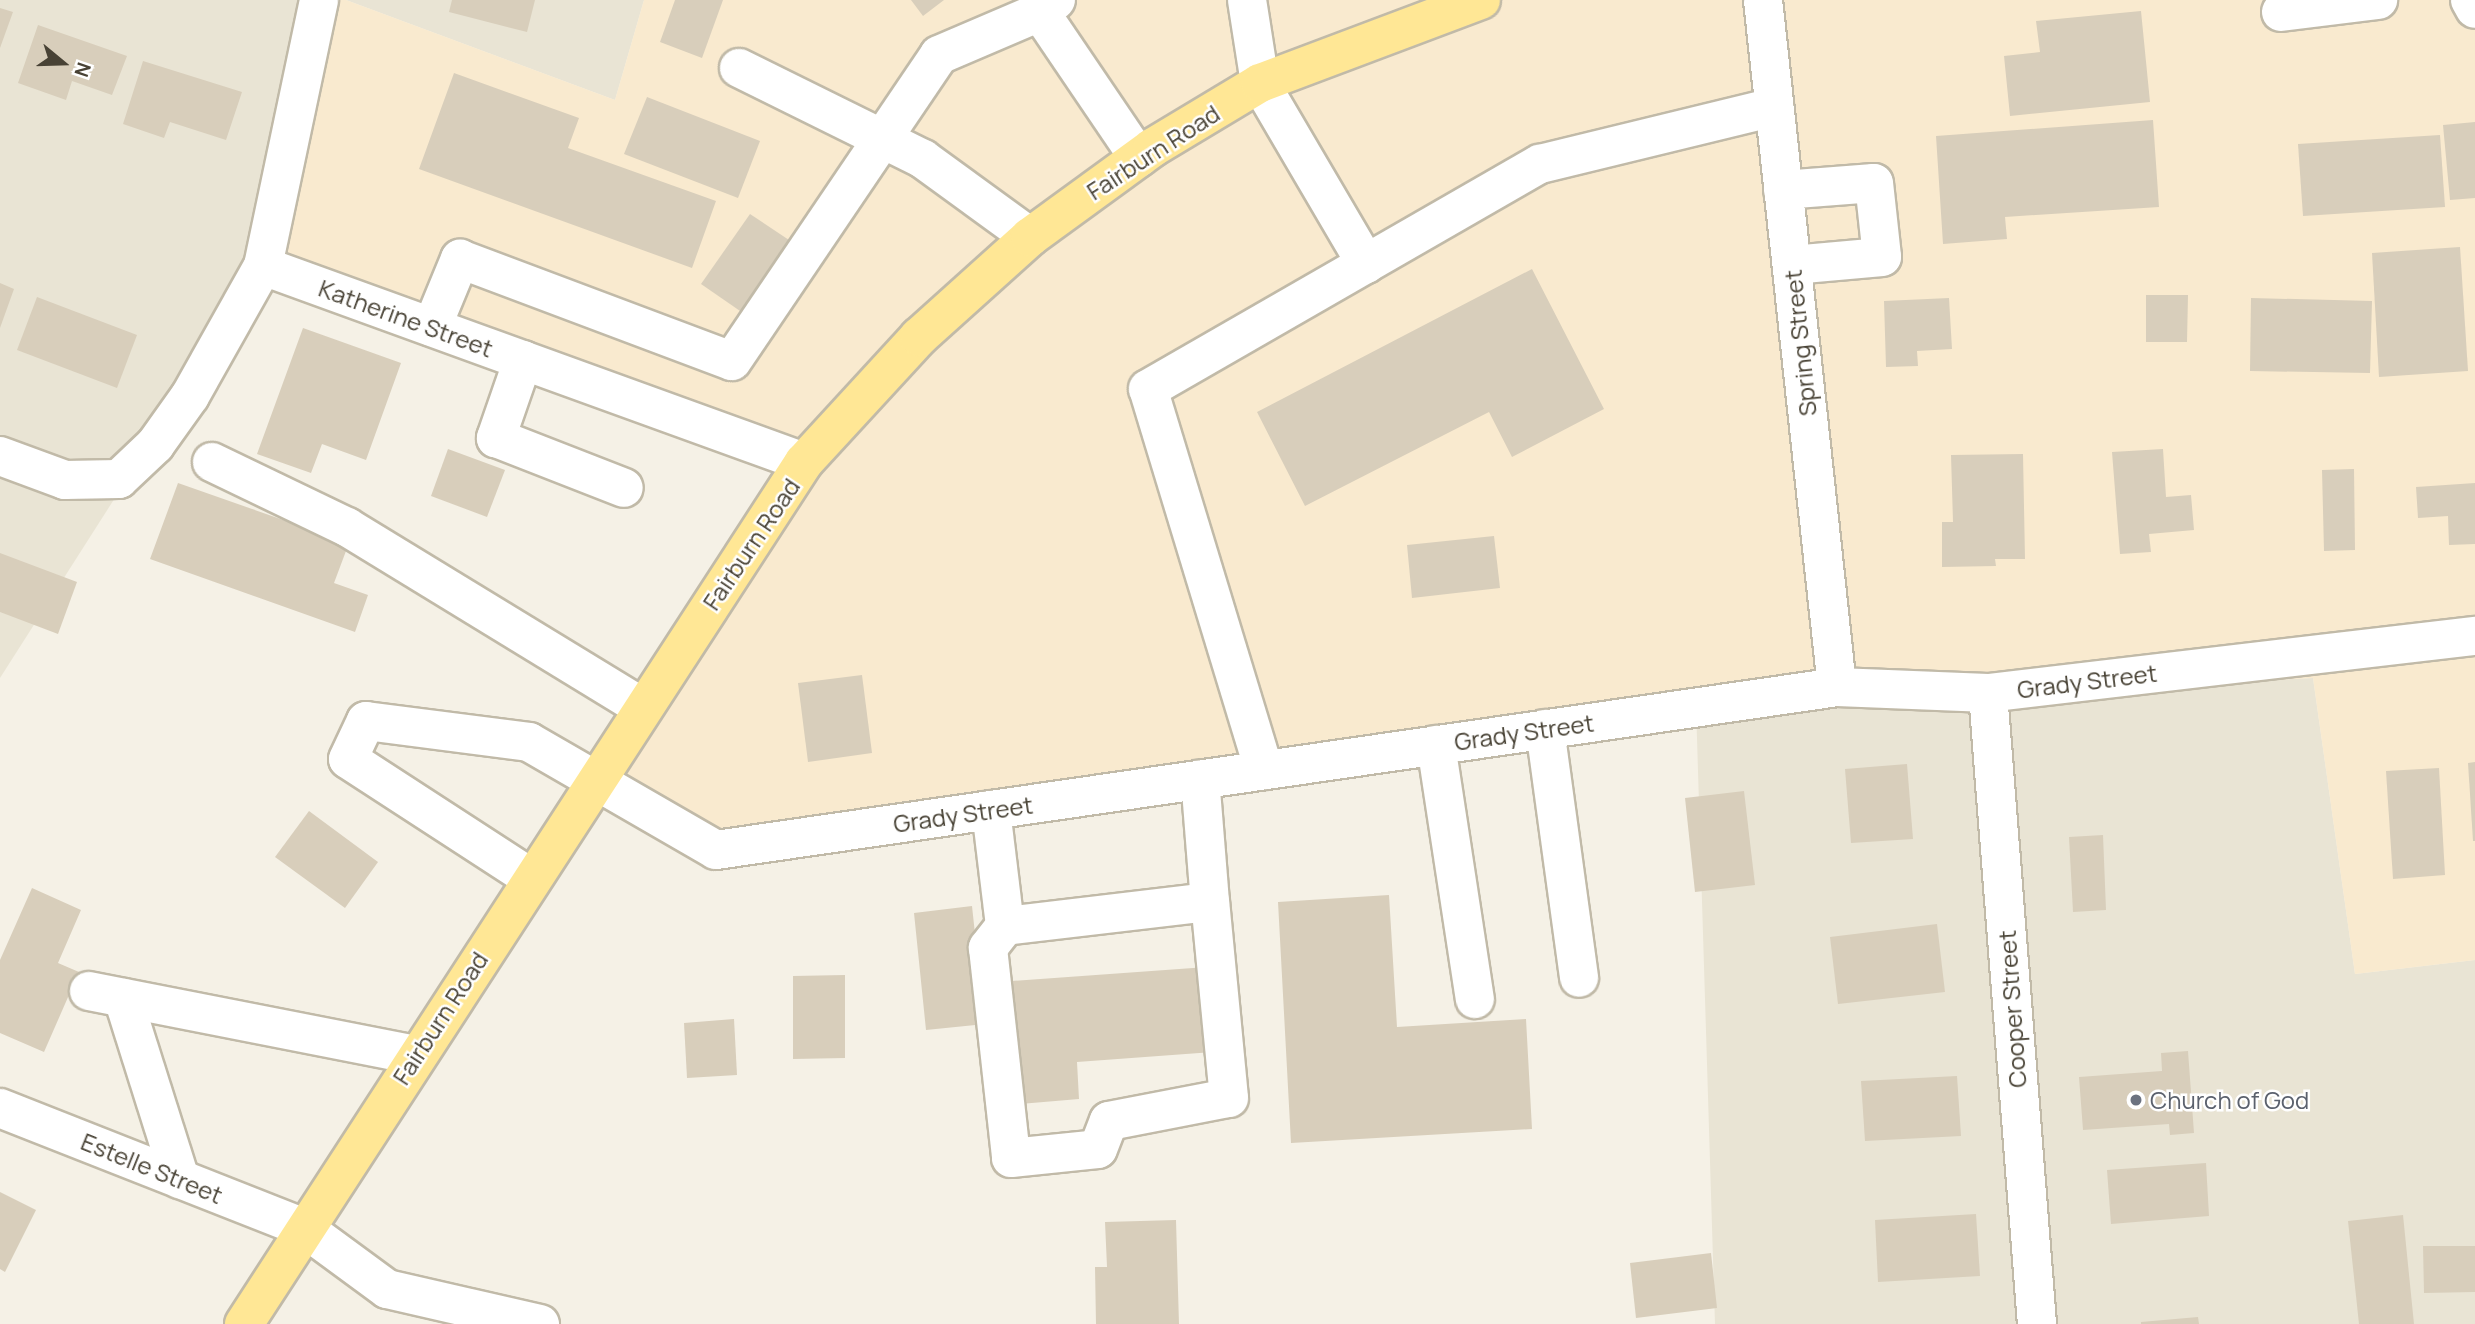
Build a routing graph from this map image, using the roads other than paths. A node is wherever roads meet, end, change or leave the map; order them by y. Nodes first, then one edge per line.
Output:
1 (319, 0) edge
2 (1247, 0) edge
3 (1481, 0) edge
4 (1763, 0) edge
5 (2378, 0) edge
6 (2470, 0) edge
7 (1048, 6) edge
8 (2475, 9) edge
9 (2281, 12) dead end
10 (739, 68) dead end
11 (1260, 83) junction
12 (1774, 107) junction
13 (884, 140) junction
14 (1139, 158) junction
15 (1783, 190) junction
16 (1030, 236) junction
17 (1366, 264) junction
18 (1792, 265) junction
19 (263, 266) junction
20 (432, 327) junction
21 (523, 360) junction
22 (0, 456) edge
23 (212, 462) dead end
24 (804, 463) junction
25 (624, 488) dead end
26 (2475, 636) edge
27 (1837, 687) junction
28 (1988, 693) junction
29 (642, 707) junction
30 (1545, 729) junction
31 (1436, 745) junction
32 (1264, 770) junction
33 (1200, 779) junction
34 (593, 781) junction
35 (991, 810) junction
36 (531, 878) junction
37 (1210, 902) junction
38 (1005, 926) junction
39 (1579, 978) dead end
40 (1475, 999) dead end
41 (416, 1055) junction
42 (0, 1108) edge
43 (180, 1179) junction
44 (304, 1228) junction
45 (387, 1289) junction
46 (244, 1324) edge
47 (408, 1324) edge
48 (540, 1324) edge
49 (2037, 1324) edge

1 - 19 street
2 - 11 street
3 - 11 main road, Fairburn Road
4 - 12 street, Spring Street
5 - 9 street
6 - 8 street
7 - 13 street
7 - 14 street
10 - 13 street
11 - 14 main road, Fairburn Road
11 - 17 street
12 - 15 street, Spring Street
12 - 17 street
13 - 16 street
13 - 20 street
14 - 16 main road, Fairburn Road
15 - 18 street, Spring Street
15 - 18 street
16 - 24 main road, Fairburn Road
17 - 32 street
18 - 27 street, Spring Street
19 - 20 street, Katherine Street
19 - 22 street
20 - 21 street, Katherine Street
21 - 24 street, Katherine Street
21 - 25 street
23 - 29 street
24 - 29 main road, Fairburn Road
26 - 28 street, Grady Street
27 - 28 street, Grady Street
27 - 30 street, Grady Street
28 - 49 street, Cooper Street
29 - 34 main road, Fairburn Road
30 - 31 street, Grady Street
30 - 39 street
31 - 32 street, Grady Street
31 - 40 street
32 - 33 street, Grady Street
33 - 35 street, Grady Street
33 - 37 street
34 - 35 street, Grady Street
34 - 36 main road, Fairburn Road
34 - 36 street, Grady Street
35 - 38 street
36 - 41 main road, Fairburn Road
37 - 38 street
37 - 38 street
41 - 43 street
41 - 44 main road, Fairburn Road
42 - 43 street, Estelle Street
43 - 44 street, Estelle Street
44 - 45 street, Estelle Street
44 - 46 main road, Fairburn Road
45 - 47 street
45 - 48 street

